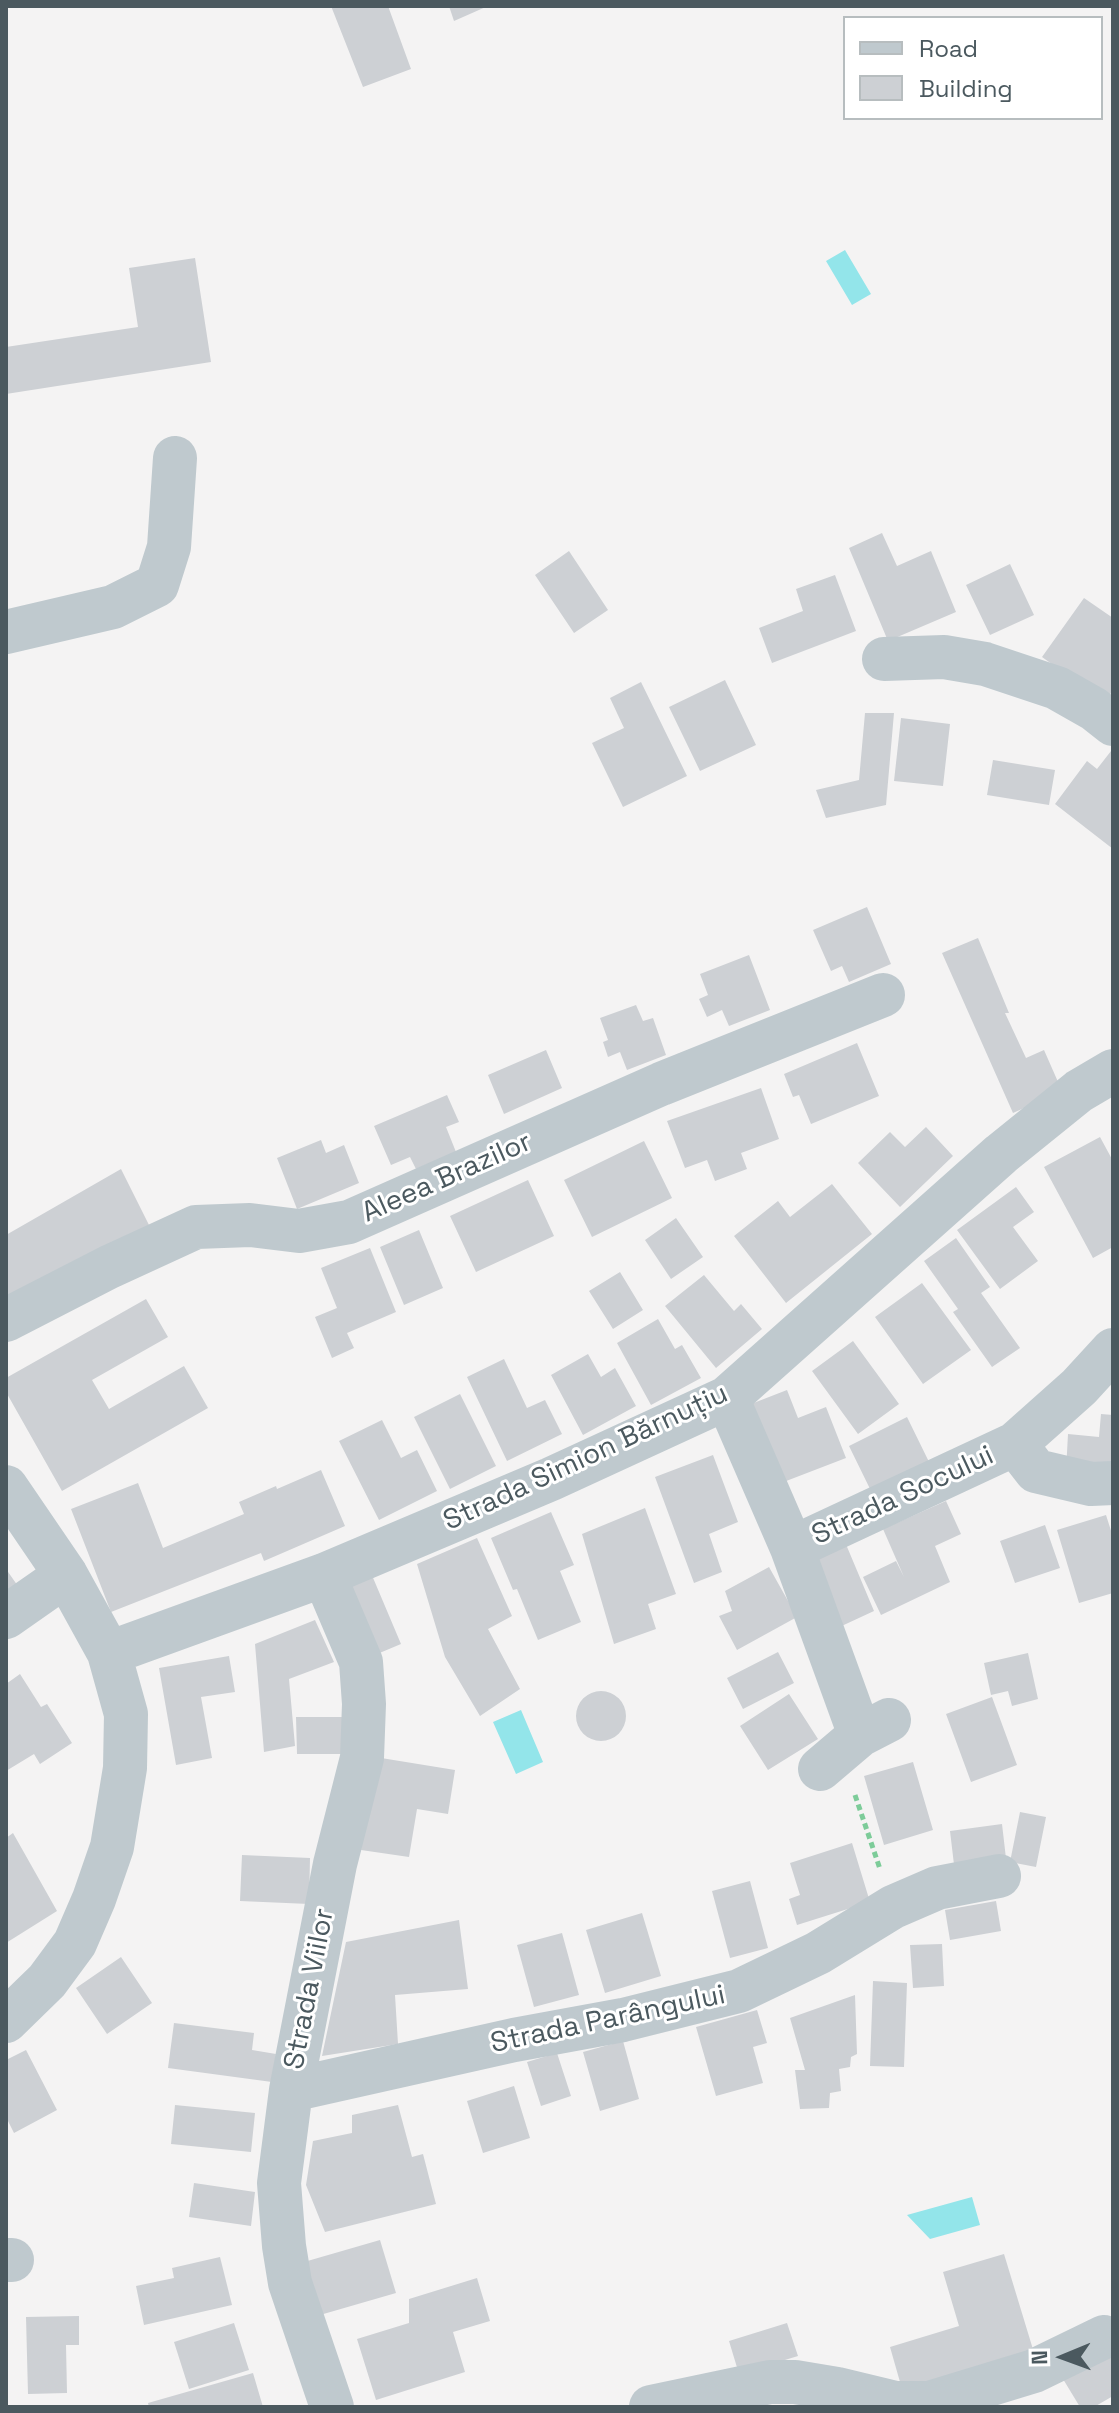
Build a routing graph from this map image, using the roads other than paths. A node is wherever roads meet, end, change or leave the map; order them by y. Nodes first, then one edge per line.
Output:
1 (175, 458) dead end
2 (6, 632) edge
3 (884, 659) dead end
4 (1113, 724) edge
5 (883, 995) dead end
6 (1113, 1071) edge
7 (6, 1320) edge
8 (1113, 1350) edge
9 (727, 1398) junction
10 (1015, 1444) junction
11 (1113, 1483) edge
12 (6, 1487) edge
13 (792, 1548) junction
14 (66, 1575) junction
15 (324, 1575) junction
16 (6, 1617) edge
17 (109, 1653) junction
18 (852, 1744) road end
19 (999, 1876) dead end
20 (6, 2021) edge
21 (291, 2090) junction
22 (1104, 2337) dead end
23 (332, 2407) edge
24 (651, 2407) edge

1 - 2 street
3 - 4 street
5 - 7 street, Aleea Brazilor
6 - 9 street, Strada Simion Bărnuțiu
8 - 10 street
9 - 13 street, Strada Socului
9 - 15 street, Strada Simion Bărnuțiu
10 - 11 street, Strada Socului
10 - 13 street, Strada Socului
12 - 14 street
13 - 18 street
14 - 16 street
14 - 17 street
15 - 17 street, Strada Simion Bărnuțiu
15 - 21 street, Strada Viilor
17 - 20 street
19 - 21 street, Strada Parângului
21 - 23 street, Strada Viilor
22 - 24 street

